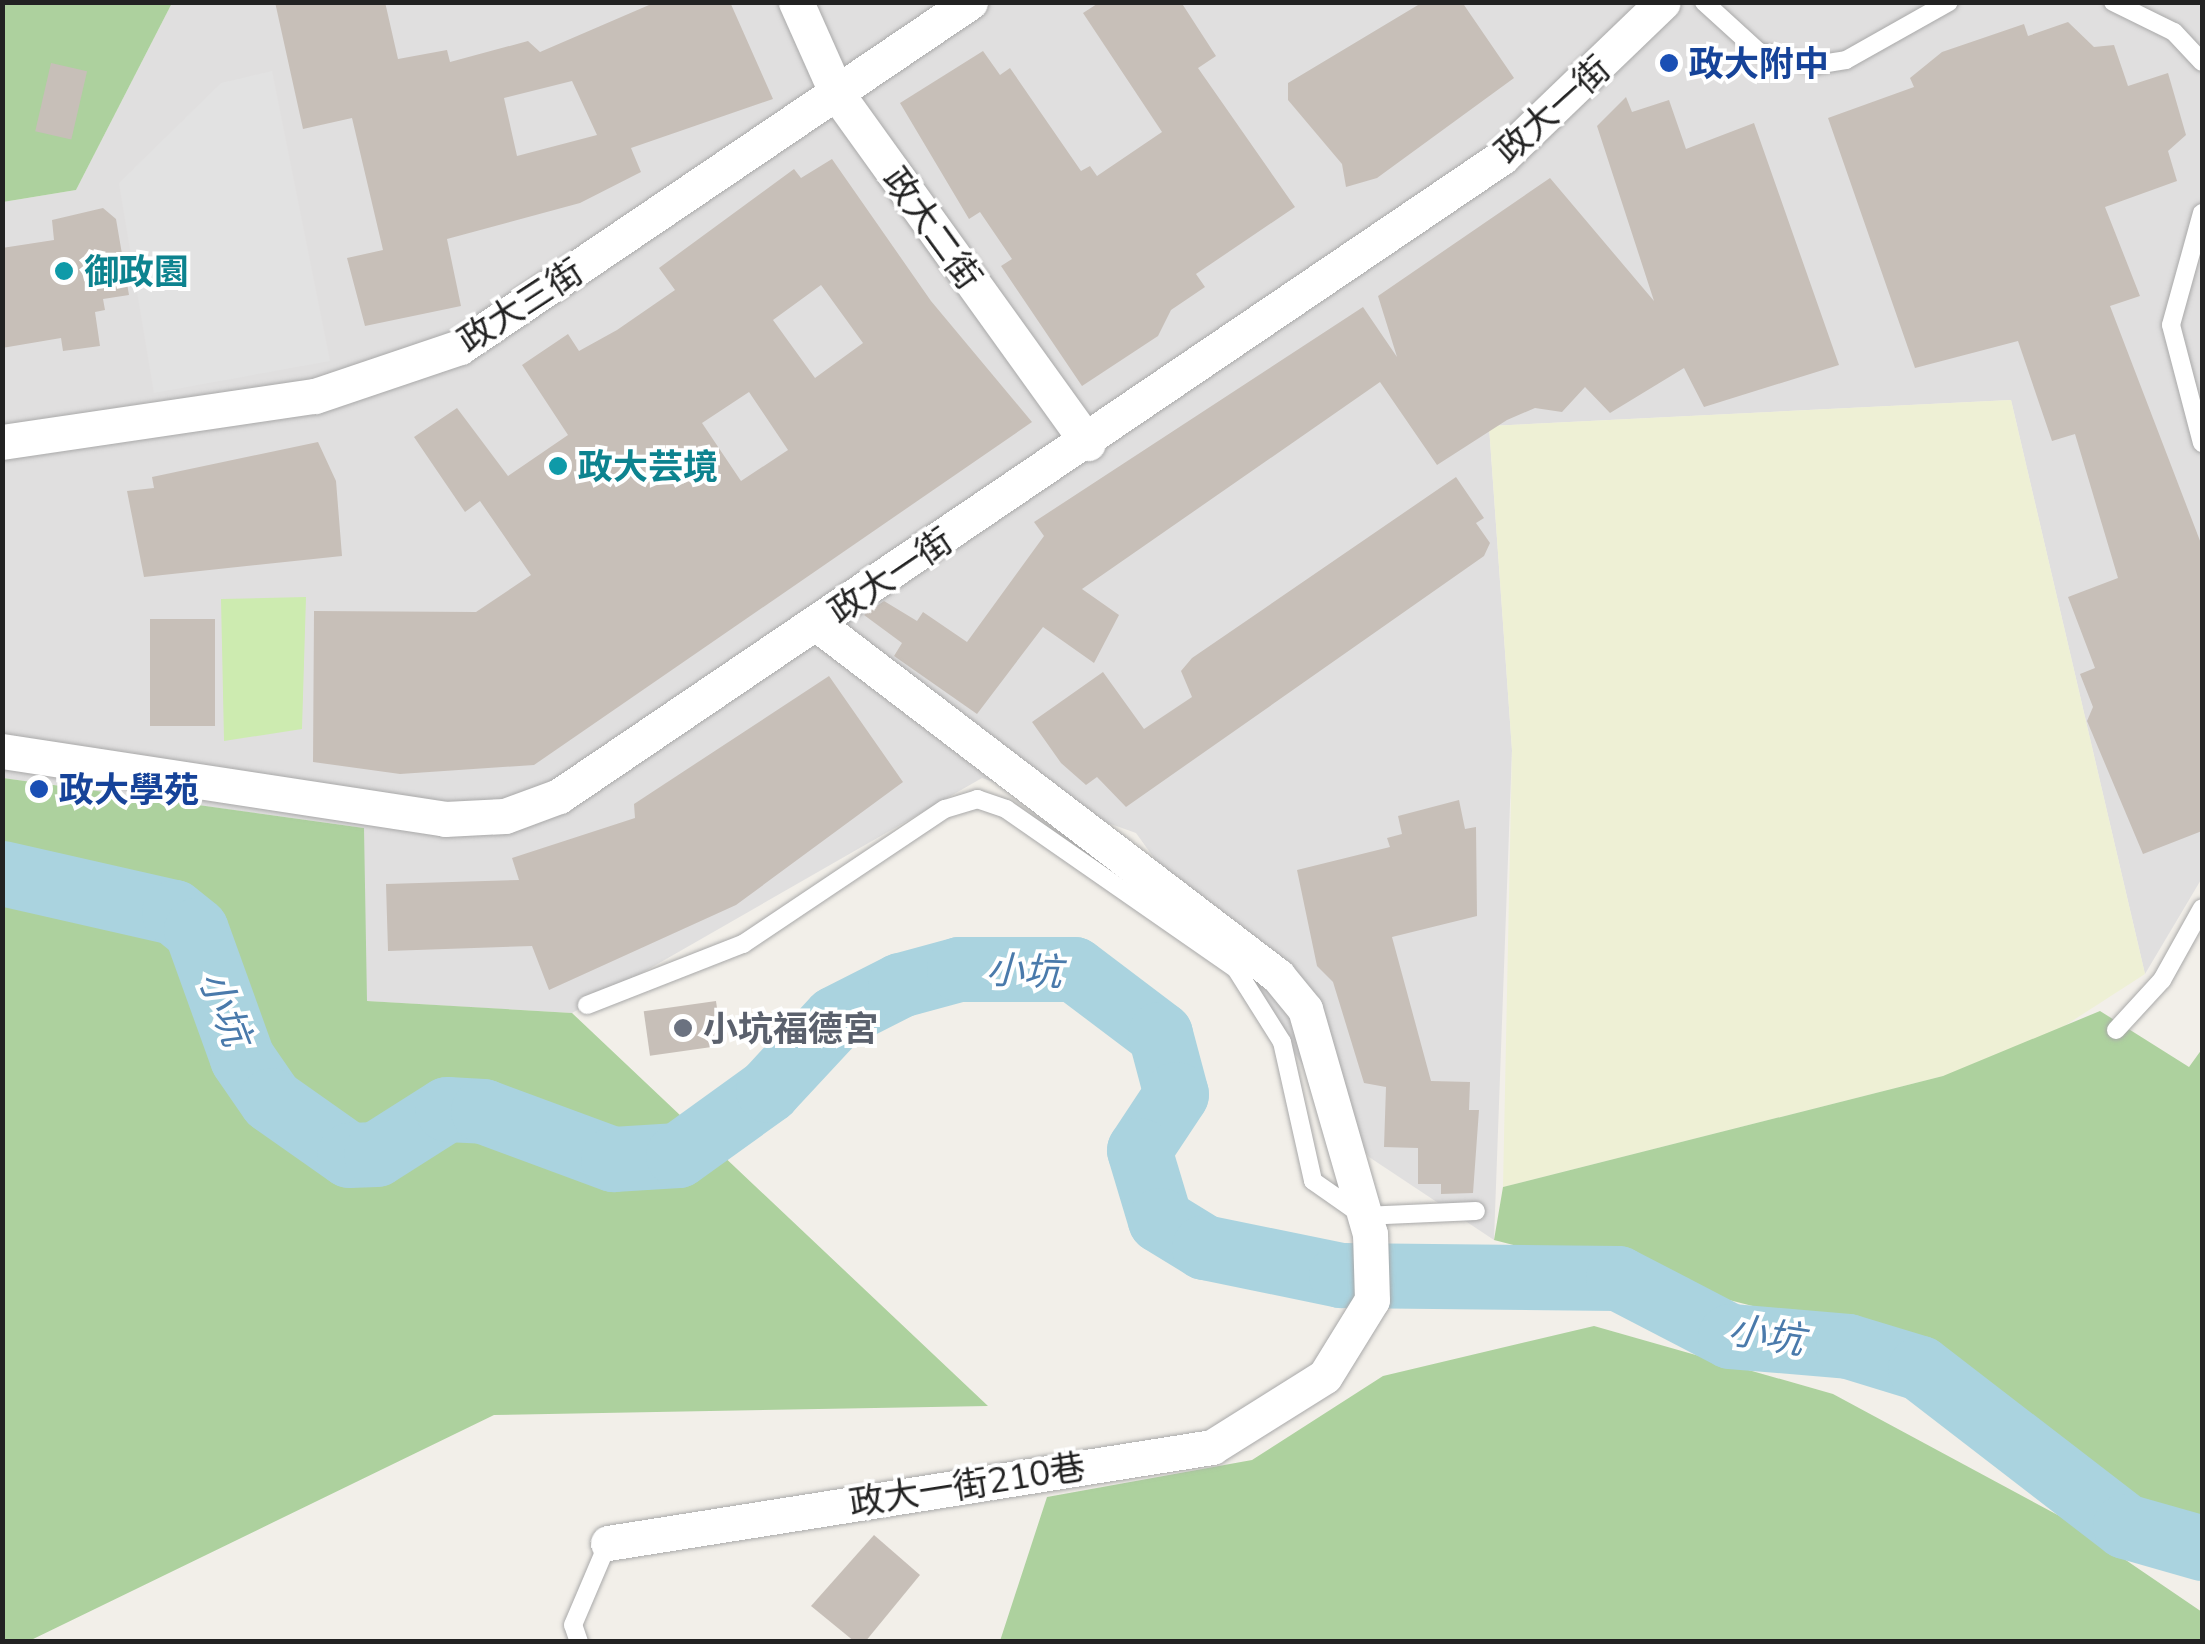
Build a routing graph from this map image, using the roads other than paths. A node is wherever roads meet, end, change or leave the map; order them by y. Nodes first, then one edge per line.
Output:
1 (796, 2) edge
2 (970, 2) edge
3 (1663, 2) edge
4 (1704, 2) edge
5 (1949, 2) edge
6 (2113, 2) edge
7 (2202, 62) edge
8 (837, 94) junction
9 (2202, 213) edge
10 (2, 442) edge
11 (1088, 443) junction
12 (2202, 443) edge
13 (818, 624) junction
14 (2, 751) edge
15 (2202, 908) edge
16 (587, 1006) dead end
17 (2116, 1030) dead end
18 (1476, 1211) dead end
19 (1367, 1224) junction
20 (608, 1543) joint
21 (579, 1642) edge

1 - 8 street, 政大二街
2 - 8 street, 政大三街
3 - 11 street, 政大一街
4 - 5 lane
6 - 7 lane
8 - 10 street, 政大三街
8 - 11 street, 政大二街 / 政大二街
9 - 12 lane
11 - 13 street, 政大一街
13 - 14 street, 政大一街
13 - 19 street
15 - 17 lane
16 - 19 lane
18 - 19 lane
19 - 20 street, 政大一街210巷
20 - 21 lane, 政大一街210巷

